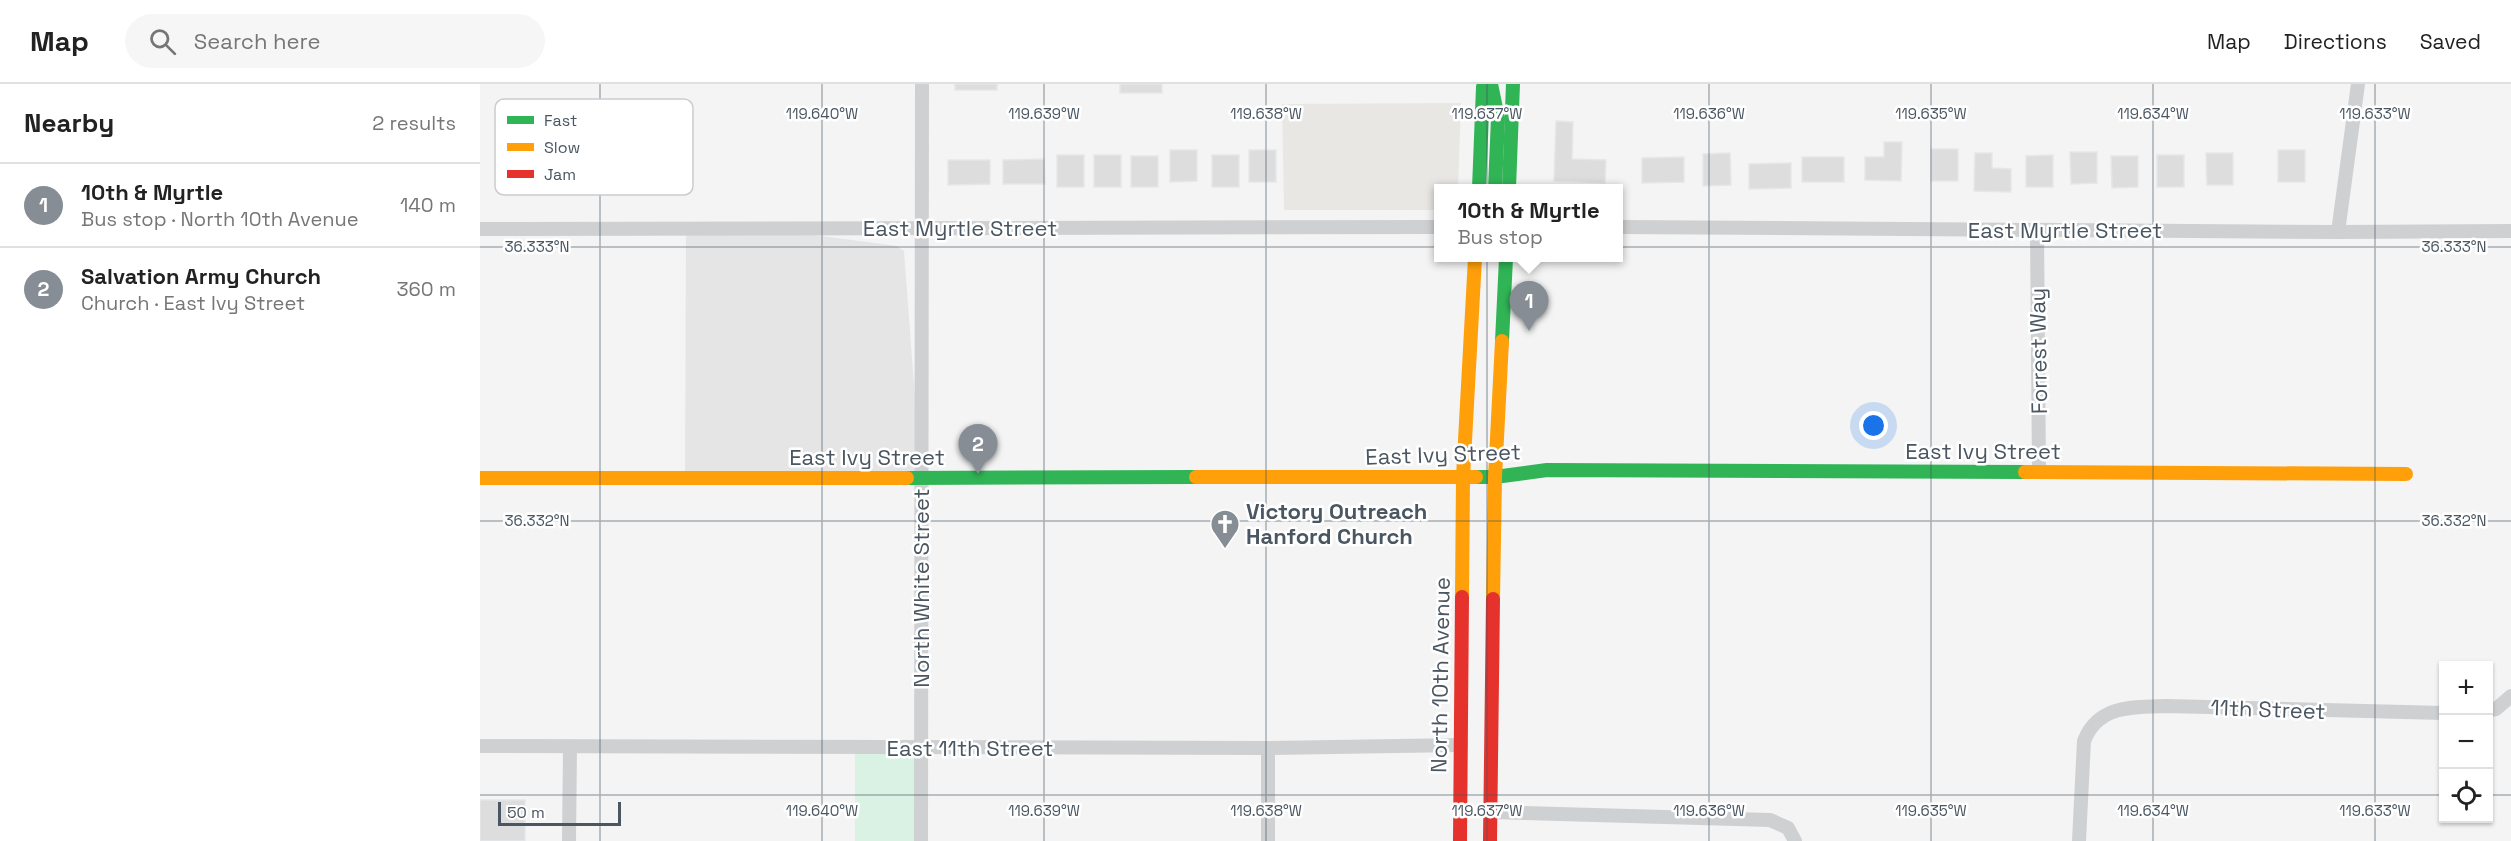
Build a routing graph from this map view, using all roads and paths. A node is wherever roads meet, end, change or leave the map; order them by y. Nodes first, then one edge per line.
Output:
1 (922, 84) edge
2 (1483, 84) edge
3 (1491, 84) edge
4 (1513, 84) edge
5 (2358, 84) edge
6 (1479, 184) edge
7 (1495, 184) edge
8 (1509, 184) edge
9 (1434, 227) edge
10 (1623, 227) edge
11 (921, 228) junction
12 (480, 229) edge
13 (2037, 230) junction
14 (2511, 231) edge
15 (2338, 232) junction
16 (1475, 262) edge
17 (1492, 262) edge
18 (1506, 262) edge
19 (1500, 357) junction
20 (2039, 472) junction
21 (2406, 474) dead end
22 (1463, 477) junction
23 (1495, 477) junction
24 (480, 478) edge
25 (921, 478) junction
26 (2508, 699) edge
27 (2493, 710) edge
28 (2439, 713) edge
29 (1461, 745) junction
30 (480, 746) edge
31 (570, 747) junction
32 (922, 748) junction
33 (1268, 748) junction
34 (1491, 812) junction
35 (1462, 837) edge
36 (569, 841) edge
37 (921, 841) edge
38 (1268, 841) edge
39 (1490, 841) edge
40 (1795, 841) edge
41 (2079, 841) edge

1 - 11 street, North White Street
2 - 6 street
3 - 7 street
4 - 8 street
5 - 15 street
9 - 11 street, East Myrtle Street
10 - 13 street, East Myrtle Street
11 - 12 street, East Myrtle Street
11 - 25 street, North White Street
13 - 15 street, East Myrtle Street
13 - 20 street, Forrest Way
14 - 15 street, East Myrtle Street
16 - 22 street, North 10th Avenue
17 - 19 street
18 - 19 street
19 - 23 street
20 - 21 street, East Ivy Street
20 - 23 street, East Ivy Street
22 - 23 street, East Ivy Street
22 - 25 street, East Ivy Street
22 - 29 street, North 10th Avenue
23 - 34 street
24 - 25 street, East Ivy Street
25 - 32 street, North White Street
26 - 27 street
28 - 41 street, 11th Street
29 - 33 street, East 11th Street
29 - 35 street, North 10th Avenue
30 - 31 street, East 11th Street
31 - 32 street, East 11th Street
31 - 36 street
32 - 33 street, East 11th Street
32 - 37 street, North White Street
33 - 38 street
34 - 39 street
34 - 40 street

